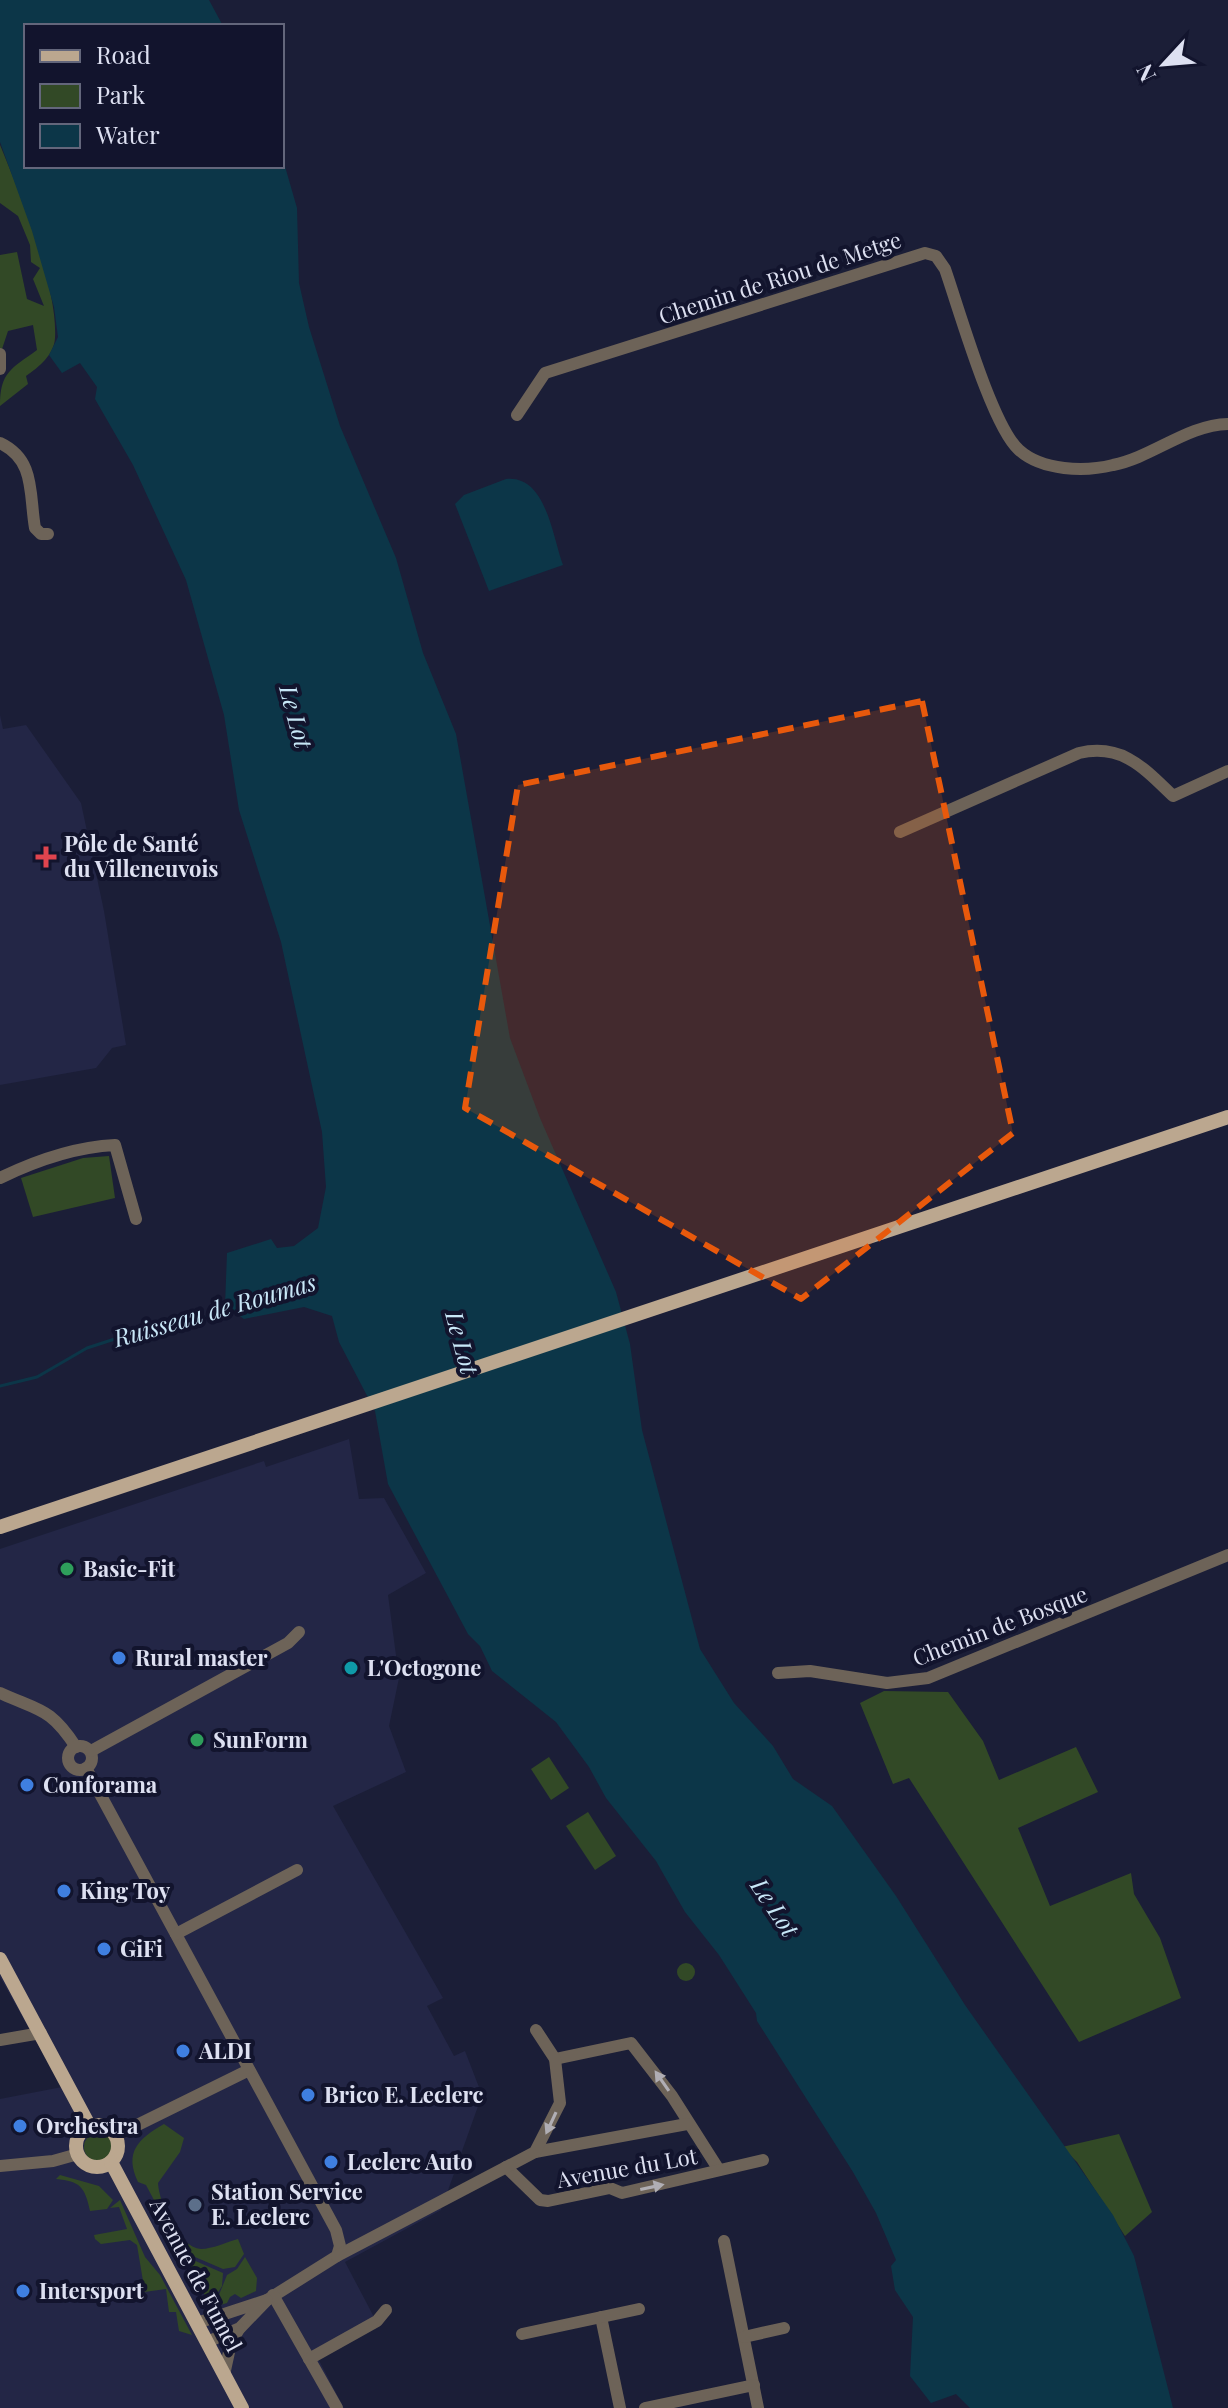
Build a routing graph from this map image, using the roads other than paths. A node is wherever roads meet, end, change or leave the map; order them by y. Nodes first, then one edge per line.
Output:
1 (0, 354) edge
2 (0, 369) edge
3 (517, 415) dead end
4 (1228, 424) edge
5 (0, 443) edge
6 (48, 534) dead end
7 (1228, 771) edge
8 (900, 832) dead end
9 (1228, 1117) edge
10 (0, 1178) edge
11 (136, 1219) dead end
12 (0, 1527) edge
13 (1228, 1555) edge
14 (299, 1632) dead end
15 (778, 1673) dead end
16 (0, 1693) edge
17 (76, 1747) junction
18 (91, 1751) junction
19 (86, 1768) junction
20 (297, 1870) dead end
21 (176, 1934) junction
22 (0, 1959) edge
23 (536, 2030) dead end
24 (41, 2033) junction
25 (0, 2040) edge
26 (555, 2059) junction
27 (249, 2070) junction
28 (687, 2124) junction
29 (90, 2127) junction
30 (115, 2136) junction
31 (535, 2152) junction
32 (78, 2154) junction
33 (763, 2160) dead end
34 (111, 2162) junction
35 (0, 2166) edge
36 (506, 2167) junction
37 (719, 2170) junction
38 (724, 2241) dead end
39 (337, 2256) junction
40 (270, 2298) junction
41 (639, 2309) dead end
42 (386, 2310) dead end
43 (601, 2317) junction
44 (197, 2323) junction
45 (240, 2328) junction
46 (784, 2328) dead end
47 (522, 2334) dead end
48 (744, 2337) junction
49 (207, 2342) junction
50 (309, 2359) junction
51 (224, 2375) junction
52 (754, 2385) junction
53 (690, 2403) edge
54 (242, 2408) edge
55 (337, 2408) edge
56 (620, 2408) edge
57 (645, 2408) edge
58 (758, 2408) edge

1 - 2 street
3 - 4 street, Chemin de Riou de Metge
5 - 6 street
7 - 8 street
9 - 12 main road
10 - 11 street
13 - 15 street, Chemin de Bosque
14 - 18 street
16 - 17 street
17 - 18 street
17 - 19 street
18 - 19 street
19 - 21 street
20 - 21 street
21 - 27 street
22 - 24 main road
23 - 26 street, Avenue du Lot
24 - 25 street
24 - 29 main road
28 -> 26 street, Avenue du Lot
26 -> 31 street, Avenue du Lot
27 - 30 street
27 - 39 street
28 - 31 street
28 - 37 street, Avenue du Lot
29 - 30 main road
29 - 32 main road
30 - 34 main road
31 - 36 street, Avenue du Lot
32 - 34 main road
32 - 35 street
33 - 37 street, Avenue du Lot
34 - 44 main road, Avenue de Fumel
36 -> 37 street, Avenue du Lot
36 - 39 street, Avenue du Lot
38 - 48 street
39 - 40 street, Avenue du Lot
40 - 44 street
40 - 45 street
40 - 50 street
41 - 43 street
42 - 50 street
43 - 47 street
43 - 56 street
44 - 49 main road, Avenue de Fumel
45 - 49 street
45 - 51 street
46 - 48 street
48 - 52 street
49 - 51 main road, Avenue de Fumel
50 - 55 street
51 - 54 main road, Avenue de Fumel
52 - 53 street
52 - 58 street
53 - 57 street

